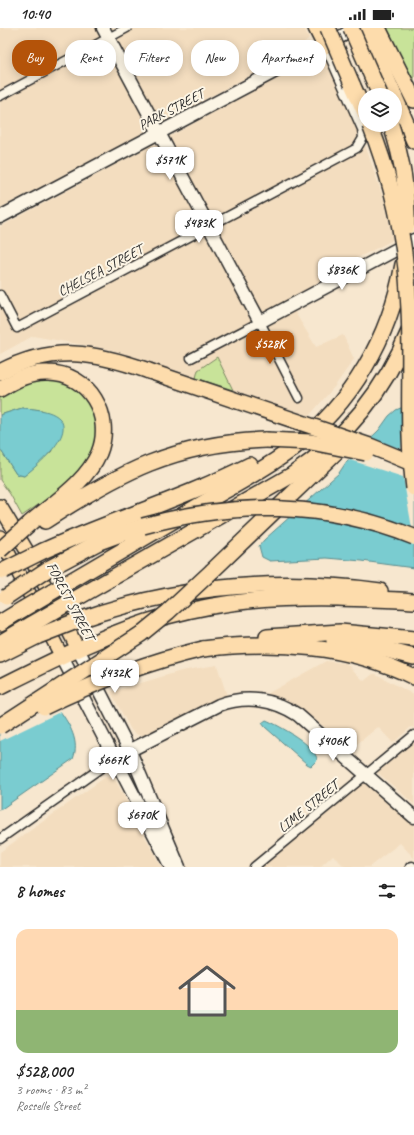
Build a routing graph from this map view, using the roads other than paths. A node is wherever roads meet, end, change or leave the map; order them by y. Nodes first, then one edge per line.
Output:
1 (127, 28) edge
2 (316, 28) edge
3 (328, 28) edge
4 (351, 28) edge
5 (357, 28) edge
6 (365, 28) edge
7 (378, 28) edge
8 (105, 33) edge
9 (322, 40) edge
10 (326, 45) edge
11 (326, 48) edge
12 (268, 76) edge
13 (377, 88) edge
14 (0, 96) edge
15 (358, 97) edge
16 (414, 100) edge
17 (372, 132) edge
18 (393, 132) edge
19 (159, 133) junction
20 (414, 141) edge
21 (0, 217) edge
22 (209, 228) junction
23 (414, 240) edge
24 (0, 295) edge
25 (414, 319) edge
26 (260, 322) junction
27 (191, 358) dead end
28 (0, 372) edge
29 (380, 388) junction
30 (0, 389) edge
31 (299, 398) dead end
32 (337, 407) junction
33 (414, 464) edge
34 (414, 470) edge
35 (414, 488) edge
36 (0, 506) edge
37 (31, 527) junction
38 (0, 537) edge
39 (414, 537) edge
40 (0, 550) edge
41 (2, 572) edge
42 (414, 597) edge
43 (3, 599) edge
44 (414, 601) edge
45 (0, 622) edge
46 (35, 630) junction
47 (277, 636) junction
48 (414, 639) edge
49 (0, 643) edge
50 (78, 649) junction
51 (203, 649) junction
52 (0, 655) edge
53 (62, 657) junction
54 (414, 657) edge
55 (414, 678) edge
56 (0, 686) edge
57 (0, 727) edge
58 (414, 735) edge
59 (130, 751) junction
60 (115, 758) junction
61 (366, 775) junction
62 (414, 817) edge
63 (0, 839) edge
64 (171, 867) edge
65 (179, 867) edge
66 (254, 867) edge
67 (410, 867) edge
68 (413, 867) edge

1 - 8 street
2 - 9 highway
3 - 15 highway, bridge
4 - 13 highway, bridge
5 - 10 main road, PARK STREET
6 - 20 highway
7 - 16 highway
8 - 14 street
8 - 19 main road
11 - 22 street, CHELSEA STREET
12 - 19 main road, PARK STREET
17 - 35 highway, bridge
18 - 32 highway, bridge
19 - 21 main road, PARK STREET
19 - 22 main road
22 - 24 street, CHELSEA STREET
22 - 26 main road
23 - 26 main road
25 - 29 highway
26 - 27 street
26 - 31 street
28 - 33 highway, bridge
29 - 46 highway, bridge
29 - 57 highway, bridge
30 - 37 highway
32 - 41 highway, bridge
32 - 45 highway, bridge
34 - 37 highway, bridge
36 - 50 main road, FOREST STREET
37 - 40 highway, bridge
38 - 53 main road
39 - 43 highway, bridge
42 - 46 highway, bridge
44 - 50 highway
46 - 49 highway
46 - 52 highway
47 - 48 highway
47 - 51 highway
47 - 54 highway
50 - 53 highway
50 - 59 main road, FOREST STREET
51 - 55 highway
51 - 57 highway, bridge
53 - 56 highway
53 - 60 main road
58 - 61 street, LIME STREET
59 - 60 main road
59 - 61 main road
59 - 65 main road, FOREST STREET
60 - 63 street
60 - 64 main road
61 - 62 main road
61 - 66 street, LIME STREET
67 - 68 street

